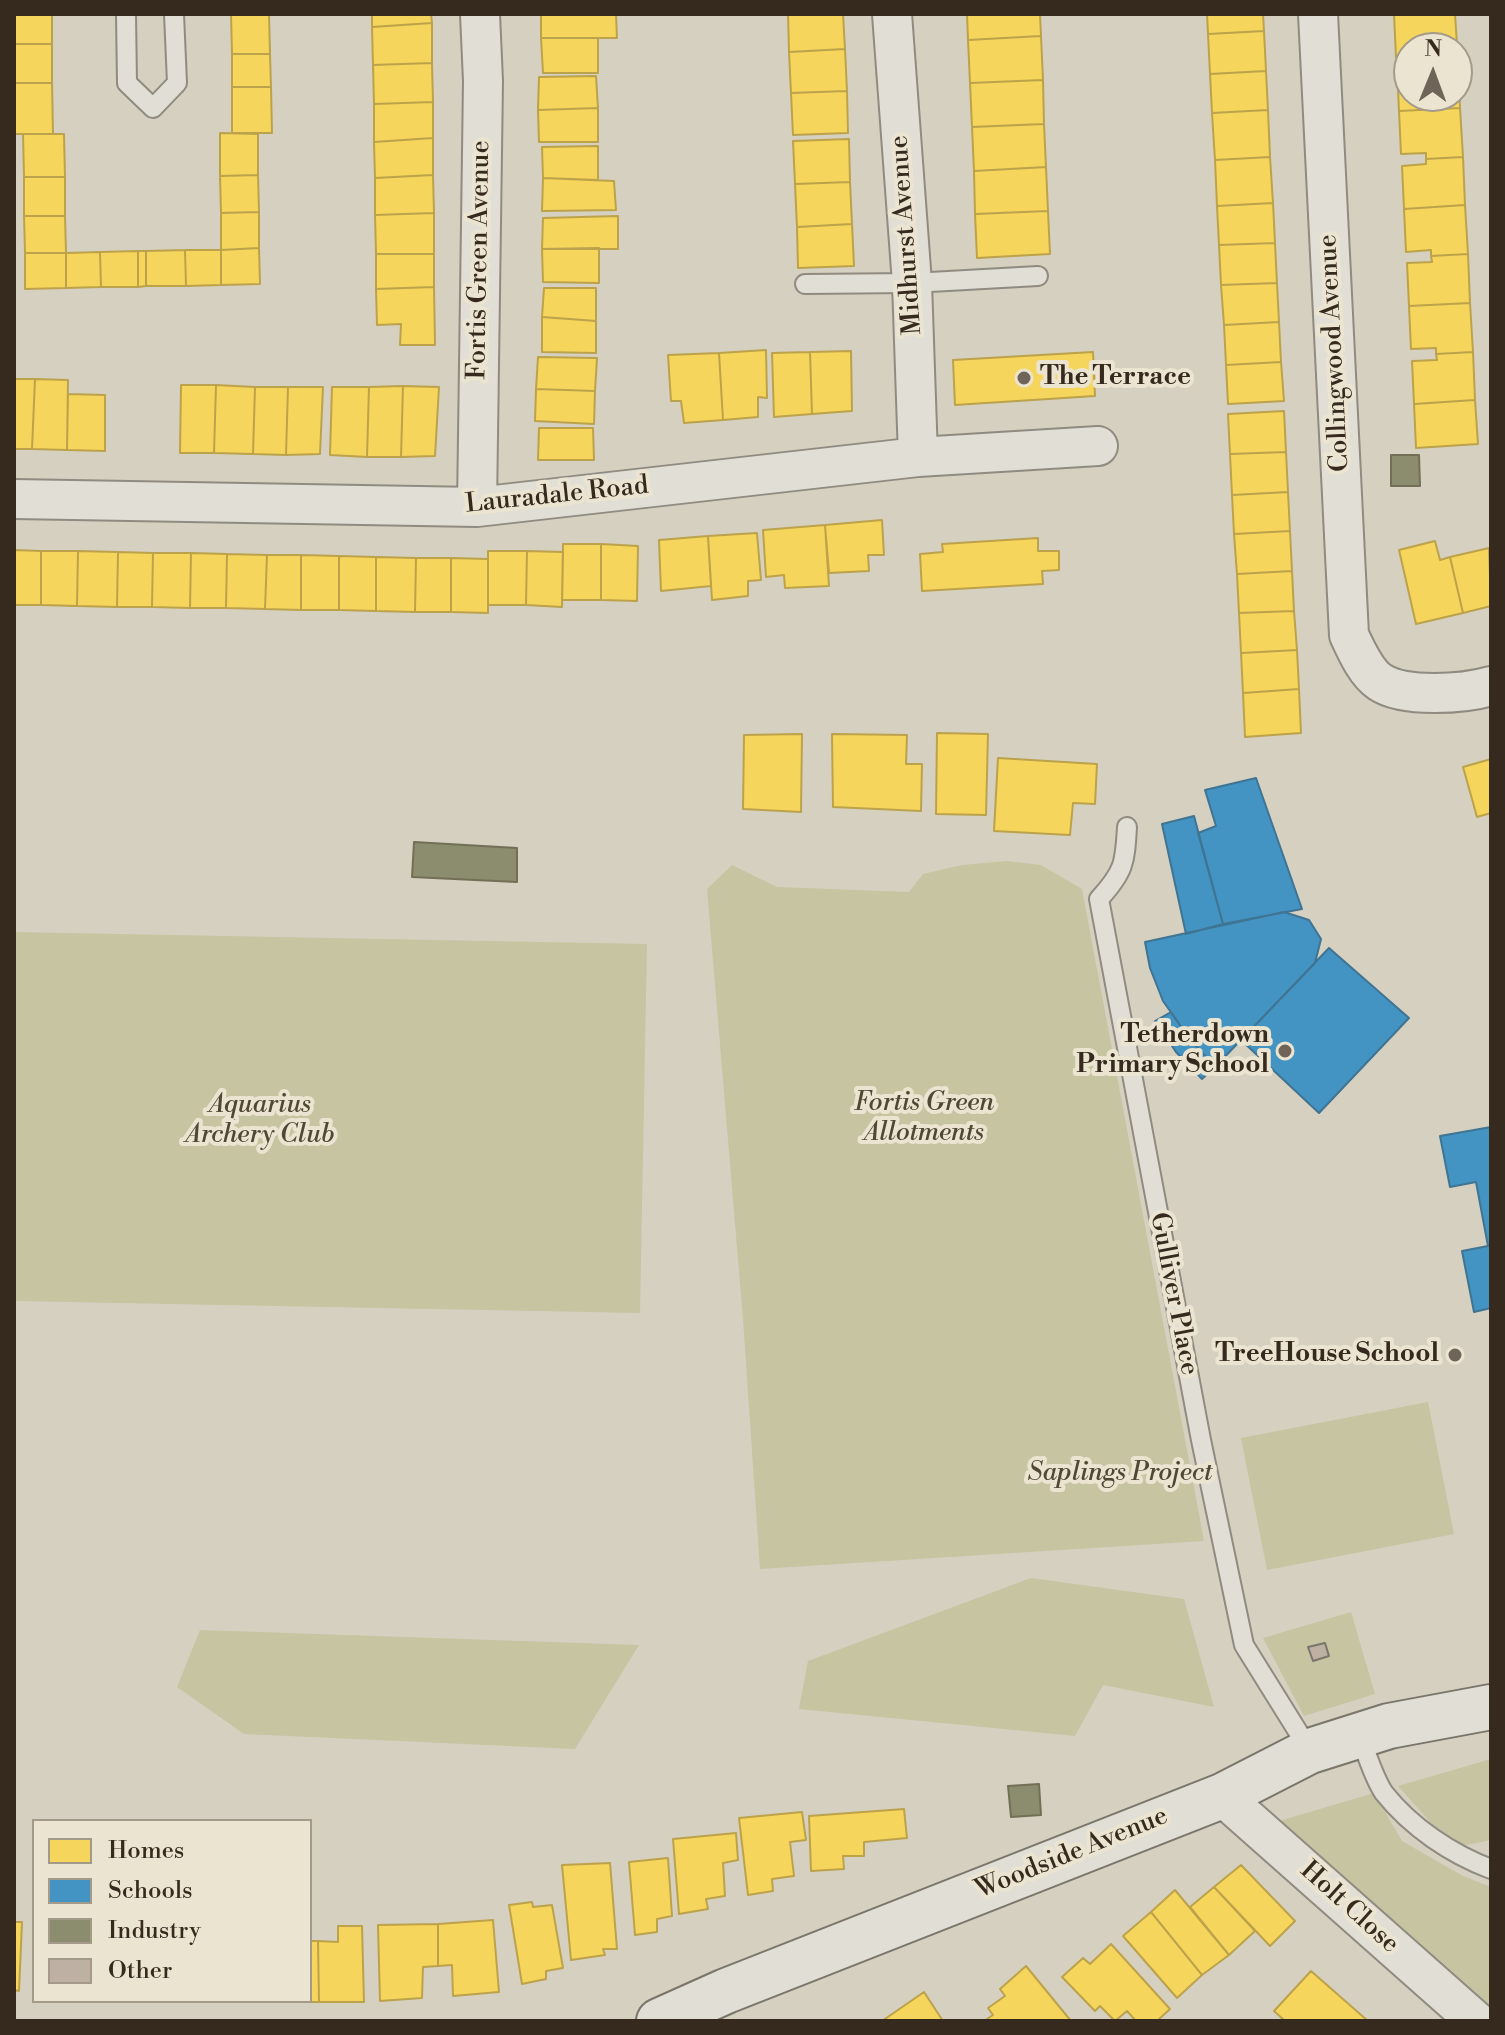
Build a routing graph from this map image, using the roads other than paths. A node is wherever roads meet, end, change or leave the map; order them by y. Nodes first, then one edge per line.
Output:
1 (126, 14) edge
2 (174, 14) edge
3 (480, 14) edge
4 (892, 14) edge
5 (1318, 14) edge
6 (1038, 276) dead end
7 (912, 283) junction
8 (805, 284) dead end
9 (1098, 446) dead end
10 (918, 457) junction
11 (14, 499) edge
12 (477, 507) junction
13 (1491, 686) edge
14 (1127, 827) dead end
15 (1491, 1707) edge
16 (1359, 1735) junction
17 (1310, 1751) junction
18 (1222, 1796) junction
19 (1491, 1869) edge
20 (659, 2021) edge
21 (1476, 2021) edge

1 - 2 lane
3 - 12 street, Fortis Green Avenue
4 - 7 street, Midhurst Avenue
5 - 13 street, Collingwood Avenue
6 - 7 lane
7 - 8 lane
7 - 10 street, Midhurst Avenue
9 - 10 street, Lauradale Road
10 - 12 street, Lauradale Road
11 - 12 street, Lauradale Road
14 - 17 lane, Gulliver Place
15 - 16 street, Woodside Avenue
16 - 17 street, Woodside Avenue
16 - 19 lane
17 - 18 street, Woodside Avenue
18 - 20 street, Woodside Avenue
18 - 21 street, Holt Close

